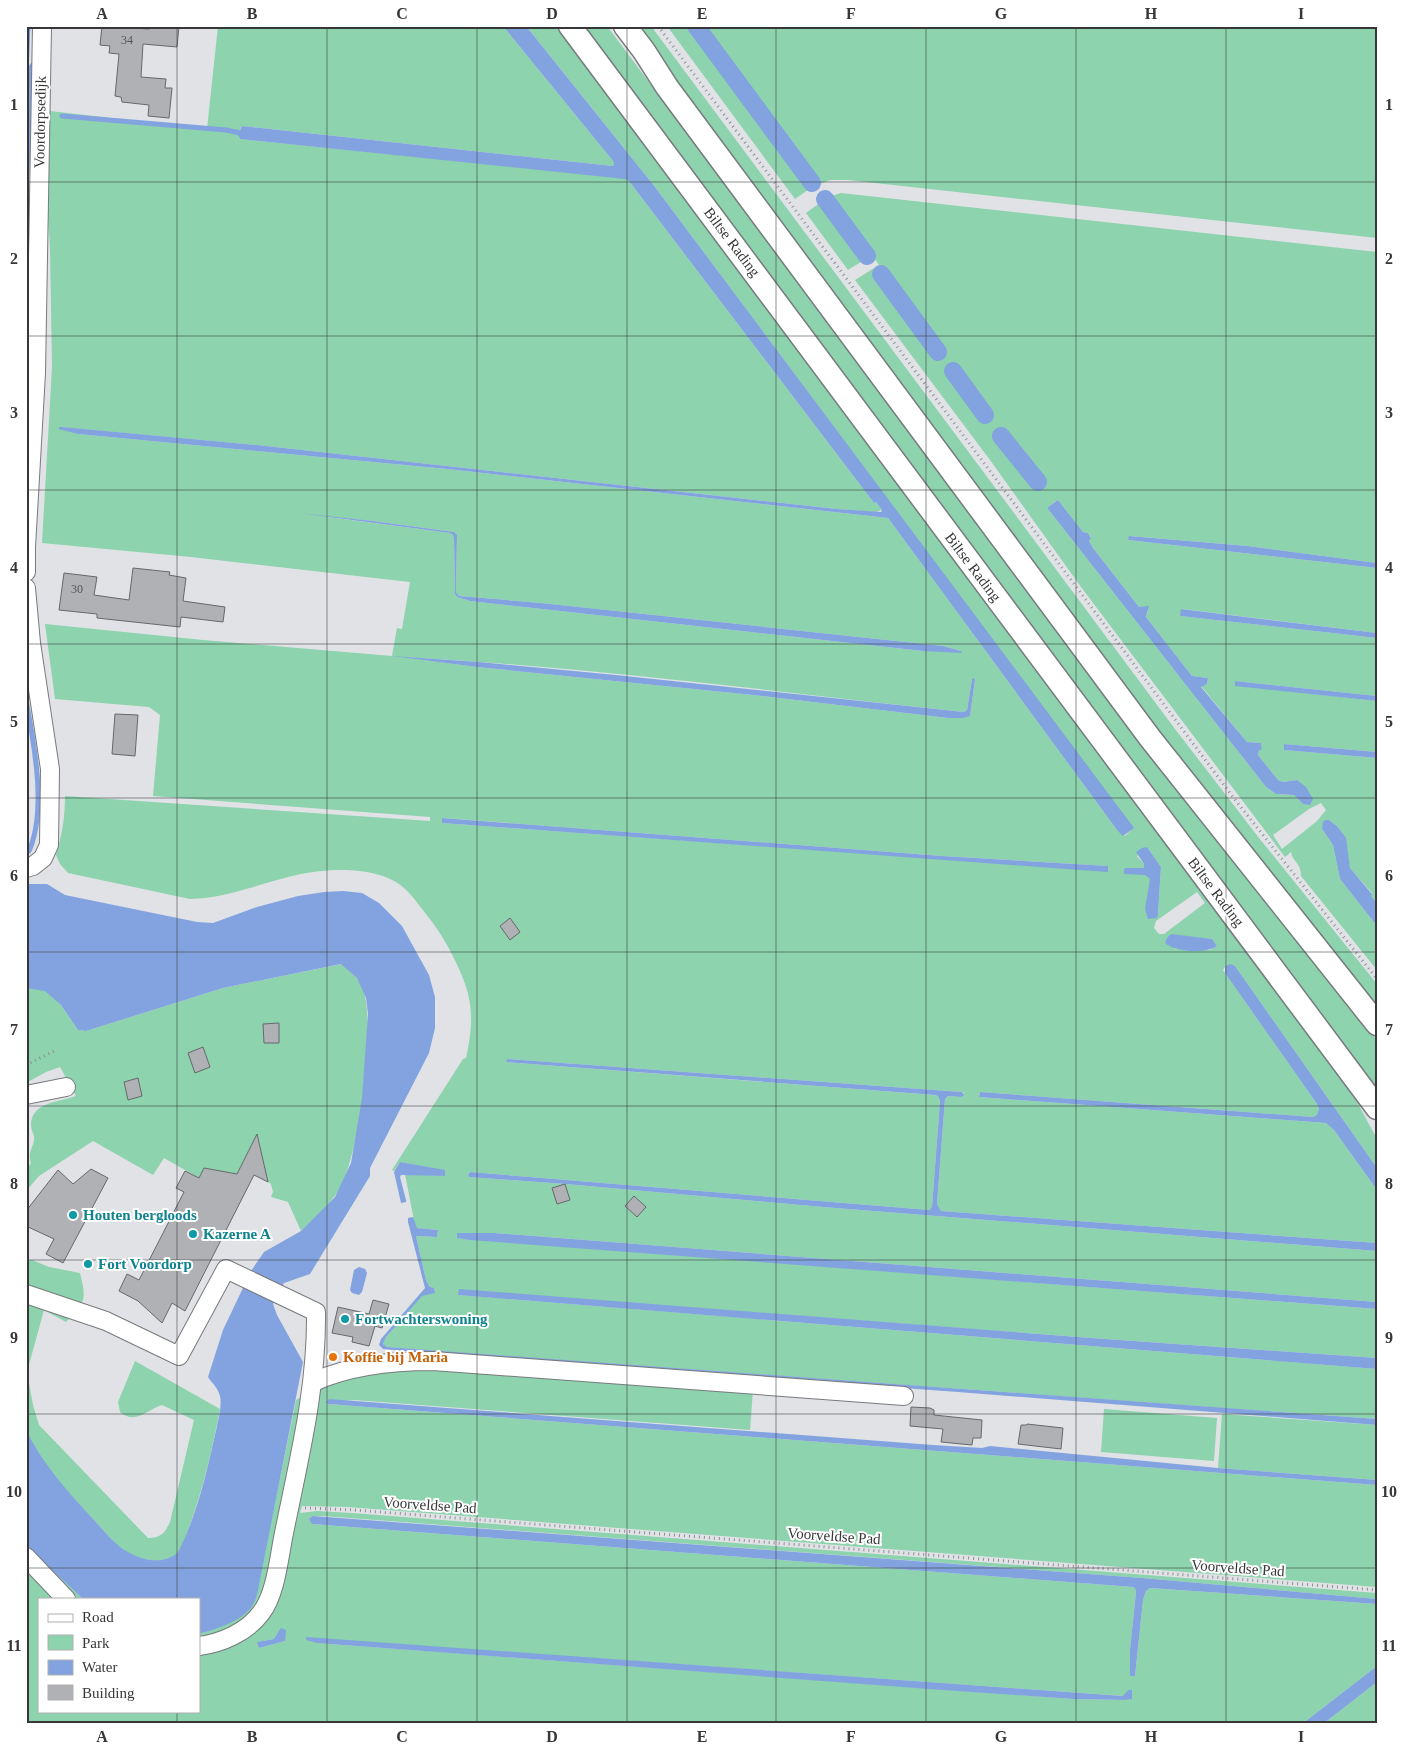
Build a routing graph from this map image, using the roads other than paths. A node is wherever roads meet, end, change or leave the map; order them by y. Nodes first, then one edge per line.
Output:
1 (42, 26) edge
2 (570, 26) edge
3 (625, 26) edge
4 (26, 548) edge
5 (26, 572) edge
6 (26, 588) edge
7 (26, 868) edge
8 (1377, 1024) edge
9 (66, 1087) dead end
10 (26, 1094) edge
11 (1377, 1108) edge
12 (26, 1294) edge
13 (313, 1382) junction
14 (904, 1396) dead end
15 (26, 1557) edge
16 (65, 1598) edge
17 (200, 1646) edge

1 - 4 street, Voordorpsedijk
2 - 11 main road, Biltse Rading
3 - 8 main road
4 - 5 street, Voordorpsedijk
6 - 7 street
9 - 10 street
12 - 13 street
13 - 14 street
13 - 17 street
15 - 16 street

